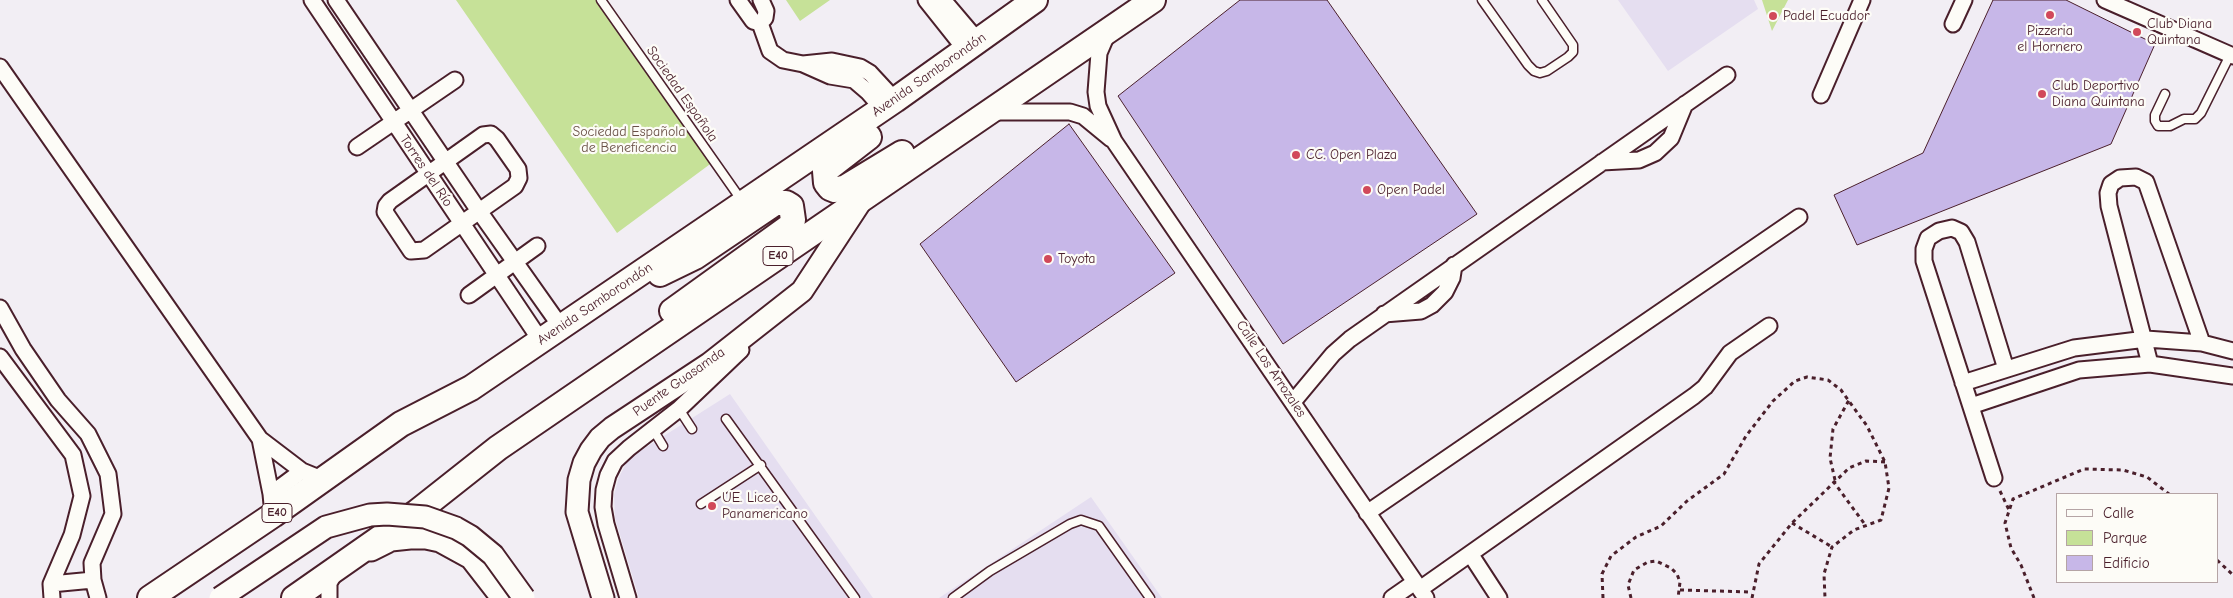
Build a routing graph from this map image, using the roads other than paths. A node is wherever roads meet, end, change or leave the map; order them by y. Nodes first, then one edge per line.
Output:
1 (312, 0) edge
2 (336, 0) edge
3 (601, 0) edge
4 (738, 0) edge
5 (761, 0) edge
6 (926, 0) edge
7 (940, 0) edge
8 (1035, 0) edge
9 (1153, 0) edge
10 (1482, 0) edge
11 (1542, 0) edge
12 (1862, 0) edge
13 (1964, 0) edge
14 (2104, 0) edge
15 (760, 24) junction
16 (1953, 24) dead end
17 (357, 32) junction
18 (1108, 32) junction
19 (342, 45) junction
20 (972, 45) junction
21 (2231, 56) edge
22 (0, 67) edge
23 (1727, 75) dead end
24 (455, 80) dead end
25 (2165, 94) dead end
26 (1821, 95) dead end
27 (888, 104) junction
28 (1685, 104) junction
29 (411, 111) junction
30 (988, 112) junction
31 (394, 123) junction
32 (1114, 142) junction
33 (357, 147) dead end
34 (445, 162) junction
35 (1602, 162) junction
36 (428, 174) junction
37 (864, 197) junction
38 (743, 203) junction
39 (479, 211) junction
40 (1799, 217) dead end
41 (461, 224) junction
42 (537, 246) dead end
43 (515, 261) junction
44 (497, 274) junction
45 (802, 290) junction
46 (469, 295) dead end
47 (0, 308) edge
48 (581, 313) junction
49 (1769, 326) dead end
50 (561, 327) junction
51 (2146, 339) junction
52 (541, 340) junction
53 (2202, 343) junction
54 (2233, 351) edge
55 (0, 356) edge
56 (2150, 364) junction
57 (2006, 369) junction
58 (2233, 376) edge
59 (1963, 383) junction
60 (569, 400) junction
61 (1294, 402) junction
62 (1971, 406) junction
63 (679, 409) junction
64 (726, 419) dead end
65 (692, 429) dead end
66 (654, 431) junction
67 (260, 439) junction
68 (663, 446) dead end
69 (761, 465) junction
70 (302, 471) junction
71 (1994, 478) road end
72 (324, 480) junction
73 (701, 504) dead end
74 (272, 505) junction
75 (1367, 513) junction
76 (1471, 555) junction
77 (342, 565) junction
78 (93, 580) junction
79 (1421, 590) edge
80 (51, 591) edge
81 (98, 598) edge
82 (150, 598) edge
83 (220, 598) edge
84 (294, 598) edge
85 (329, 598) edge
86 (502, 598) edge
87 (524, 598) edge
88 (603, 598) edge
89 (628, 598) edge
90 (855, 598) edge
91 (953, 598) edge
92 (1150, 598) edge
93 (1392, 598) edge
94 (1499, 598) edge

1 - 19 street, Torres del Río
2 - 17 street, Torres del Río
3 - 38 lane, Sociedad Española
4 - 15 street
5 - 15 street
6 - 20 street
7 - 20 street
8 - 20 highway, Avenida Samborondón / E40
9 - 18 highway, E40
10 - 11 lane
12 - 26 street
13 - 16 street
14 - 21 street
15 - 27 street
17 - 19 street
17 - 29 street, Torres del Río
18 - 30 highway, E40
18 - 32 street, Calle Los Arrozales
19 - 31 street, Torres del Río
20 - 27 highway, Avenida Samborondón / E40
21 - 25 lane
22 - 67 street
23 - 28 street
24 - 29 street
27 - 30 highway
27 - 38 highway, Avenida Samborondón / E40
28 - 35 street
28 - 35 street
29 - 31 street
29 - 34 street, Torres del Río
30 - 32 street, Calle Los Arrozales
30 - 37 highway, E40
31 - 33 street
31 - 36 street, Torres del Río
32 - 61 street, Calle Los Arrozales
34 - 36 street
34 - 39 street, Torres del Río
34 - 39 street
35 - 61 street
36 - 41 street, Torres del Río
36 - 41 street
37 - 45 main road, Puente Guasamda
37 - 60 highway, E40
38 - 48 highway, Avenida Samborondón / E40
39 - 41 street
39 - 43 street, Torres del Río
40 - 75 street
41 - 44 street, Torres del Río
42 - 43 street
43 - 44 street
43 - 50 street, Torres del Río
44 - 46 street
44 - 52 street, Torres del Río
45 - 63 street
45 - 88 main road, Puente Guasamda
47 - 78 street
48 - 50 highway, Avenida Samborondón / E40
48 - 60 highway
49 - 76 street
50 - 52 highway, Avenida Samborondón / E40
51 - 53 street
51 - 53 street
51 - 56 street
51 - 57 street
52 - 72 highway, Avenida Samborondón / E40
53 - 54 street
55 - 80 street
56 - 58 street
56 - 62 street
57 - 59 street
57 - 59 street
59 - 62 street
60 - 77 highway, E40
61 - 75 street, Calle Los Arrozales
62 - 71 street
63 - 65 lane
63 - 66 street
64 - 69 lane
66 - 68 lane
66 - 89 street
67 - 70 street
67 - 74 street
69 - 73 lane
69 - 90 lane
70 - 72 street
70 - 74 street
72 - 74 highway, Avenida Samborondón / E40
74 - 82 highway, Avenida Samborondón / E40
75 - 79 street, Calle Los Arrozales
76 - 79 street
76 - 94 street
77 - 84 highway, E40
77 - 85 street
77 - 86 main road
78 - 80 street
78 - 81 street
79 - 93 street
83 - 87 main road, bridge
91 - 92 lane

